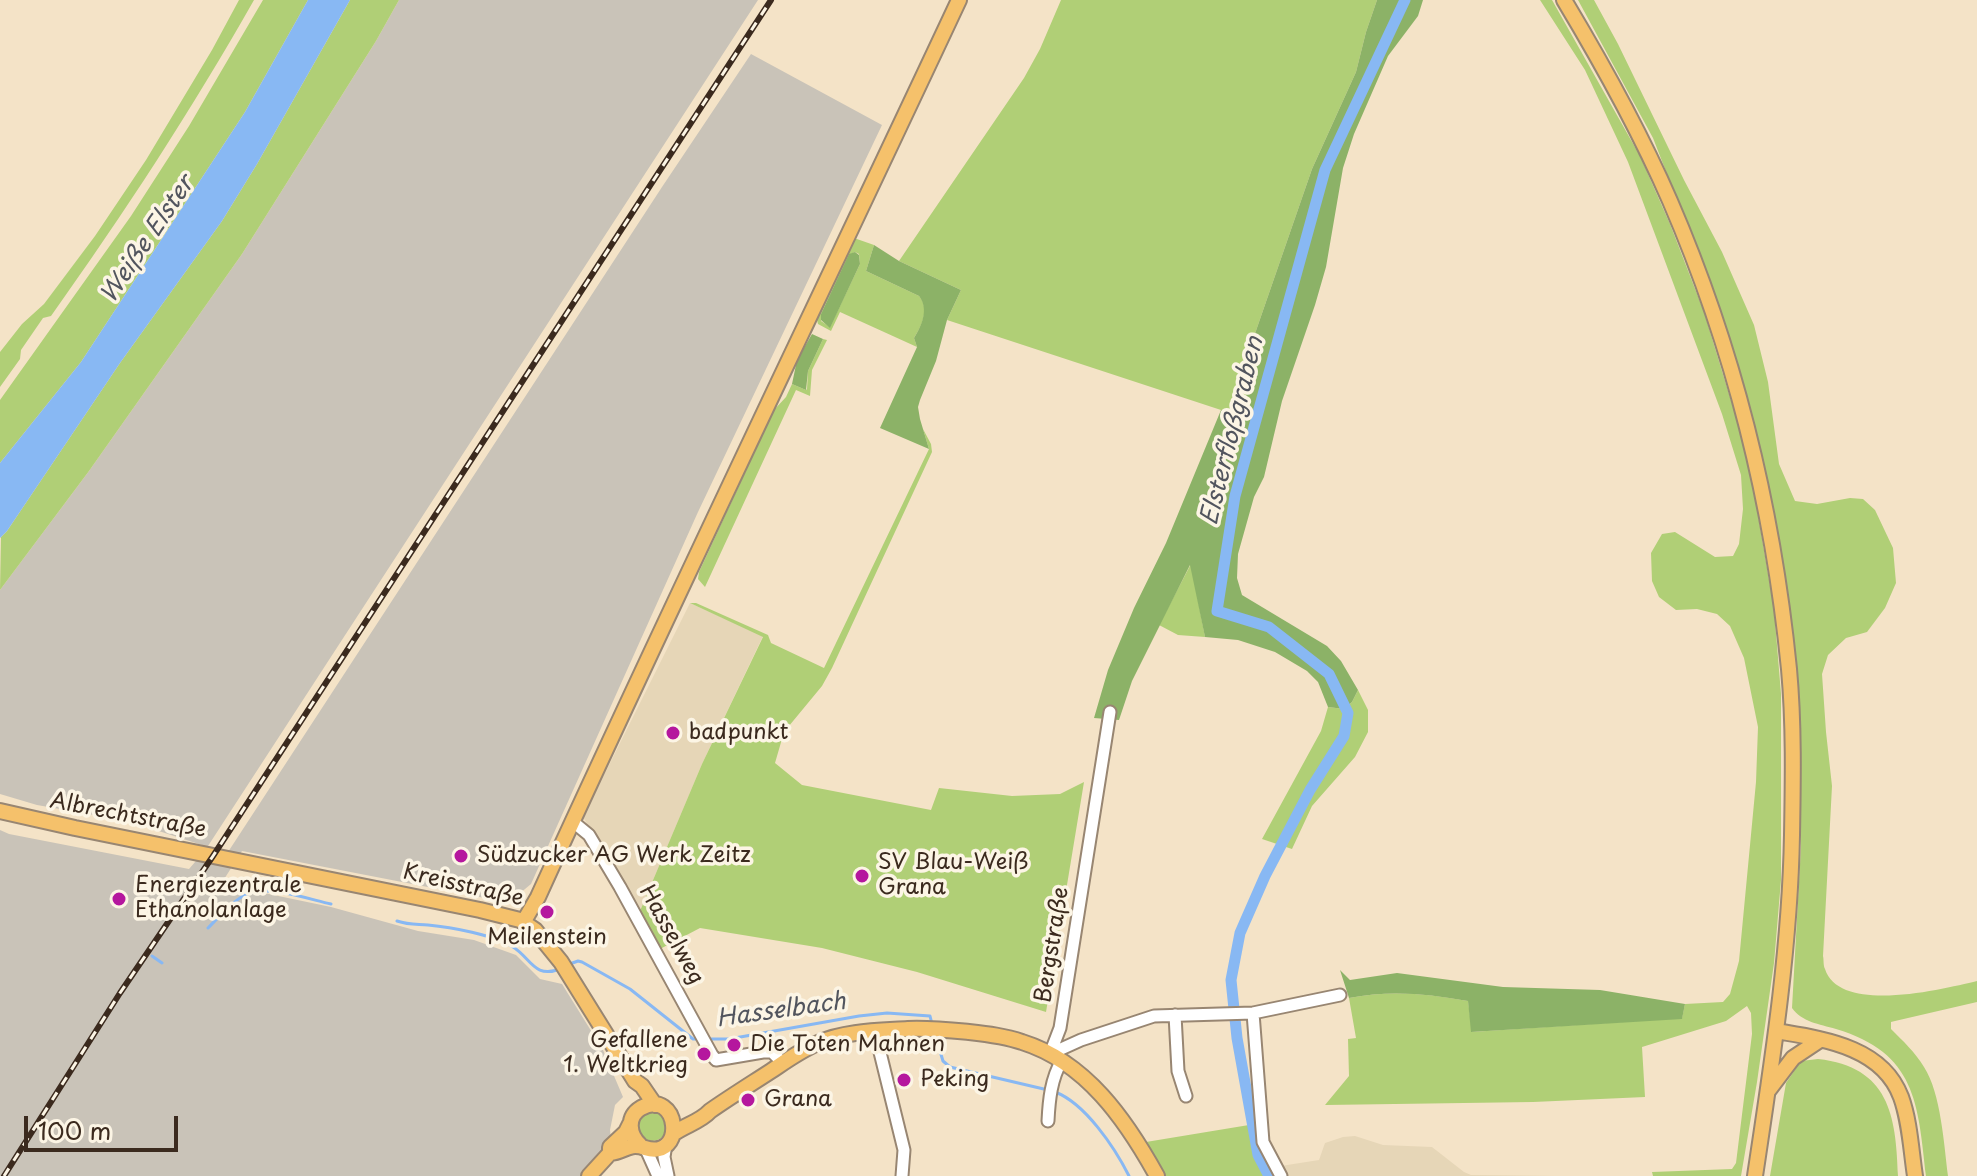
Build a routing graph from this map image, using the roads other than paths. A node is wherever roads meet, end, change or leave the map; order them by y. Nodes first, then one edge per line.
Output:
1 (959, 0) edge
2 (1564, 0) edge
3 (1110, 712) dead end
4 (0, 811) edge
5 (572, 821) junction
6 (248, 863) joint
7 (524, 921) junction
8 (1340, 995) dead end
9 (1253, 1013) junction
10 (1175, 1015) junction
11 (1776, 1031) junction
12 (875, 1032) junction
13 (1820, 1040) junction
14 (1056, 1057) junction
15 (781, 1061) junction
16 (635, 1081) junction
17 (1767, 1091) junction
18 (1186, 1096) dead end
19 (662, 1109) junction
20 (710, 1111) junction
21 (633, 1118) junction
22 (1048, 1121) dead end
23 (669, 1139) junction
24 (642, 1146) junction
25 (610, 1153) junction
26 (589, 1176) edge
27 (658, 1176) edge
28 (668, 1176) edge
29 (902, 1176) edge
30 (1157, 1176) edge
31 (1281, 1176) edge
32 (1755, 1176) edge
33 (1915, 1176) edge

1 - 5 main road
2 - 11 main road
3 - 14 street, Bergstraße
4 - 6 main road, Albrechtstraße
5 - 7 main road
5 - 15 street, Hasselweg
6 - 7 main road, Kreisstraße
7 - 16 main road, Kreisstraße
8 - 9 street
9 - 10 street
9 - 31 street
10 - 14 street
10 - 18 street
11 - 13 main road
11 - 17 main road
12 - 14 main road
12 - 15 main road
12 - 29 street
13 - 17 main road
13 - 33 main road
14 - 22 street, Bergstraße
14 - 30 main road
15 - 20 main road
16 - 19 main road, Kreisstraße
16 - 21 main road, Kreisstraße
17 - 32 main road
19 - 20 main road
19 - 21 main road
19 - 23 main road
20 - 23 main road
21 - 24 main road
21 - 25 main road
23 - 24 main road
23 - 28 street
24 - 25 main road
24 - 27 street
25 - 26 main road

